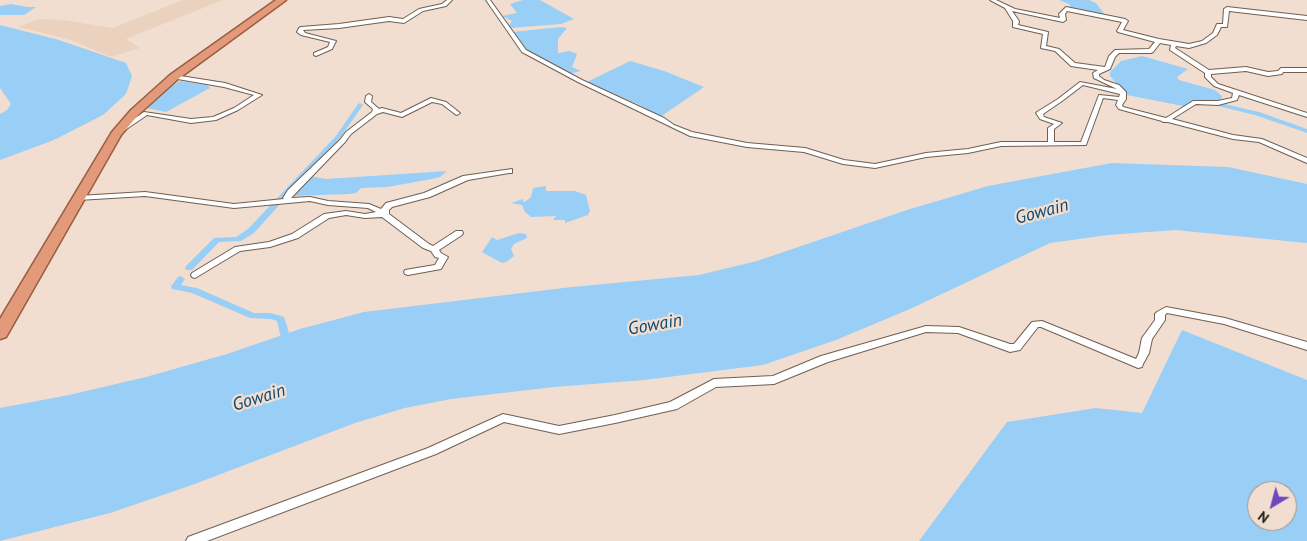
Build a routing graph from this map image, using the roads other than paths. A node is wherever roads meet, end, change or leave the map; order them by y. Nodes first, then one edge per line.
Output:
1 (282, 0) edge
2 (450, 0) edge
3 (488, 0) edge
4 (992, 0) edge
5 (1007, 7) junction
6 (1306, 18) edge
7 (1159, 41) junction
8 (1174, 45) junction
9 (316, 54) dead end
10 (1106, 69) junction
11 (1307, 70) edge
12 (1208, 72) junction
13 (174, 77) junction
14 (1236, 93) junction
15 (369, 96) dead end
16 (1124, 96) junction
17 (457, 113) dead end
18 (374, 114) junction
19 (1307, 115) edge
20 (1165, 120) junction
21 (1091, 125) joint
22 (116, 134) junction
23 (1051, 144) junction
24 (1307, 161) edge
25 (509, 171) dead end
26 (78, 198) junction
27 (280, 202) junction
28 (385, 214) junction
29 (459, 233) dead end
30 (434, 249) junction
31 (408, 272) dead end
32 (195, 275) dead end
33 (0, 334) edge
34 (1307, 346) edge
35 (192, 541) edge

1 - 13 highway
2 - 9 street
3 - 23 street
4 - 5 street
5 - 7 street
5 - 10 street
6 - 8 street
7 - 8 street
7 - 10 street
8 - 12 street
10 - 16 street
11 - 12 street
12 - 14 street
13 - 22 highway
13 - 22 street
14 - 19 street
14 - 20 street
15 - 18 street
16 - 20 street
16 - 21 street
16 - 23 street
17 - 18 street
18 - 27 street
20 - 24 street
21 - 23 street
22 - 26 highway
25 - 28 street
26 - 27 street
26 - 33 highway
27 - 28 street
28 - 30 street
28 - 32 street
29 - 30 street
30 - 31 street
34 - 35 street

